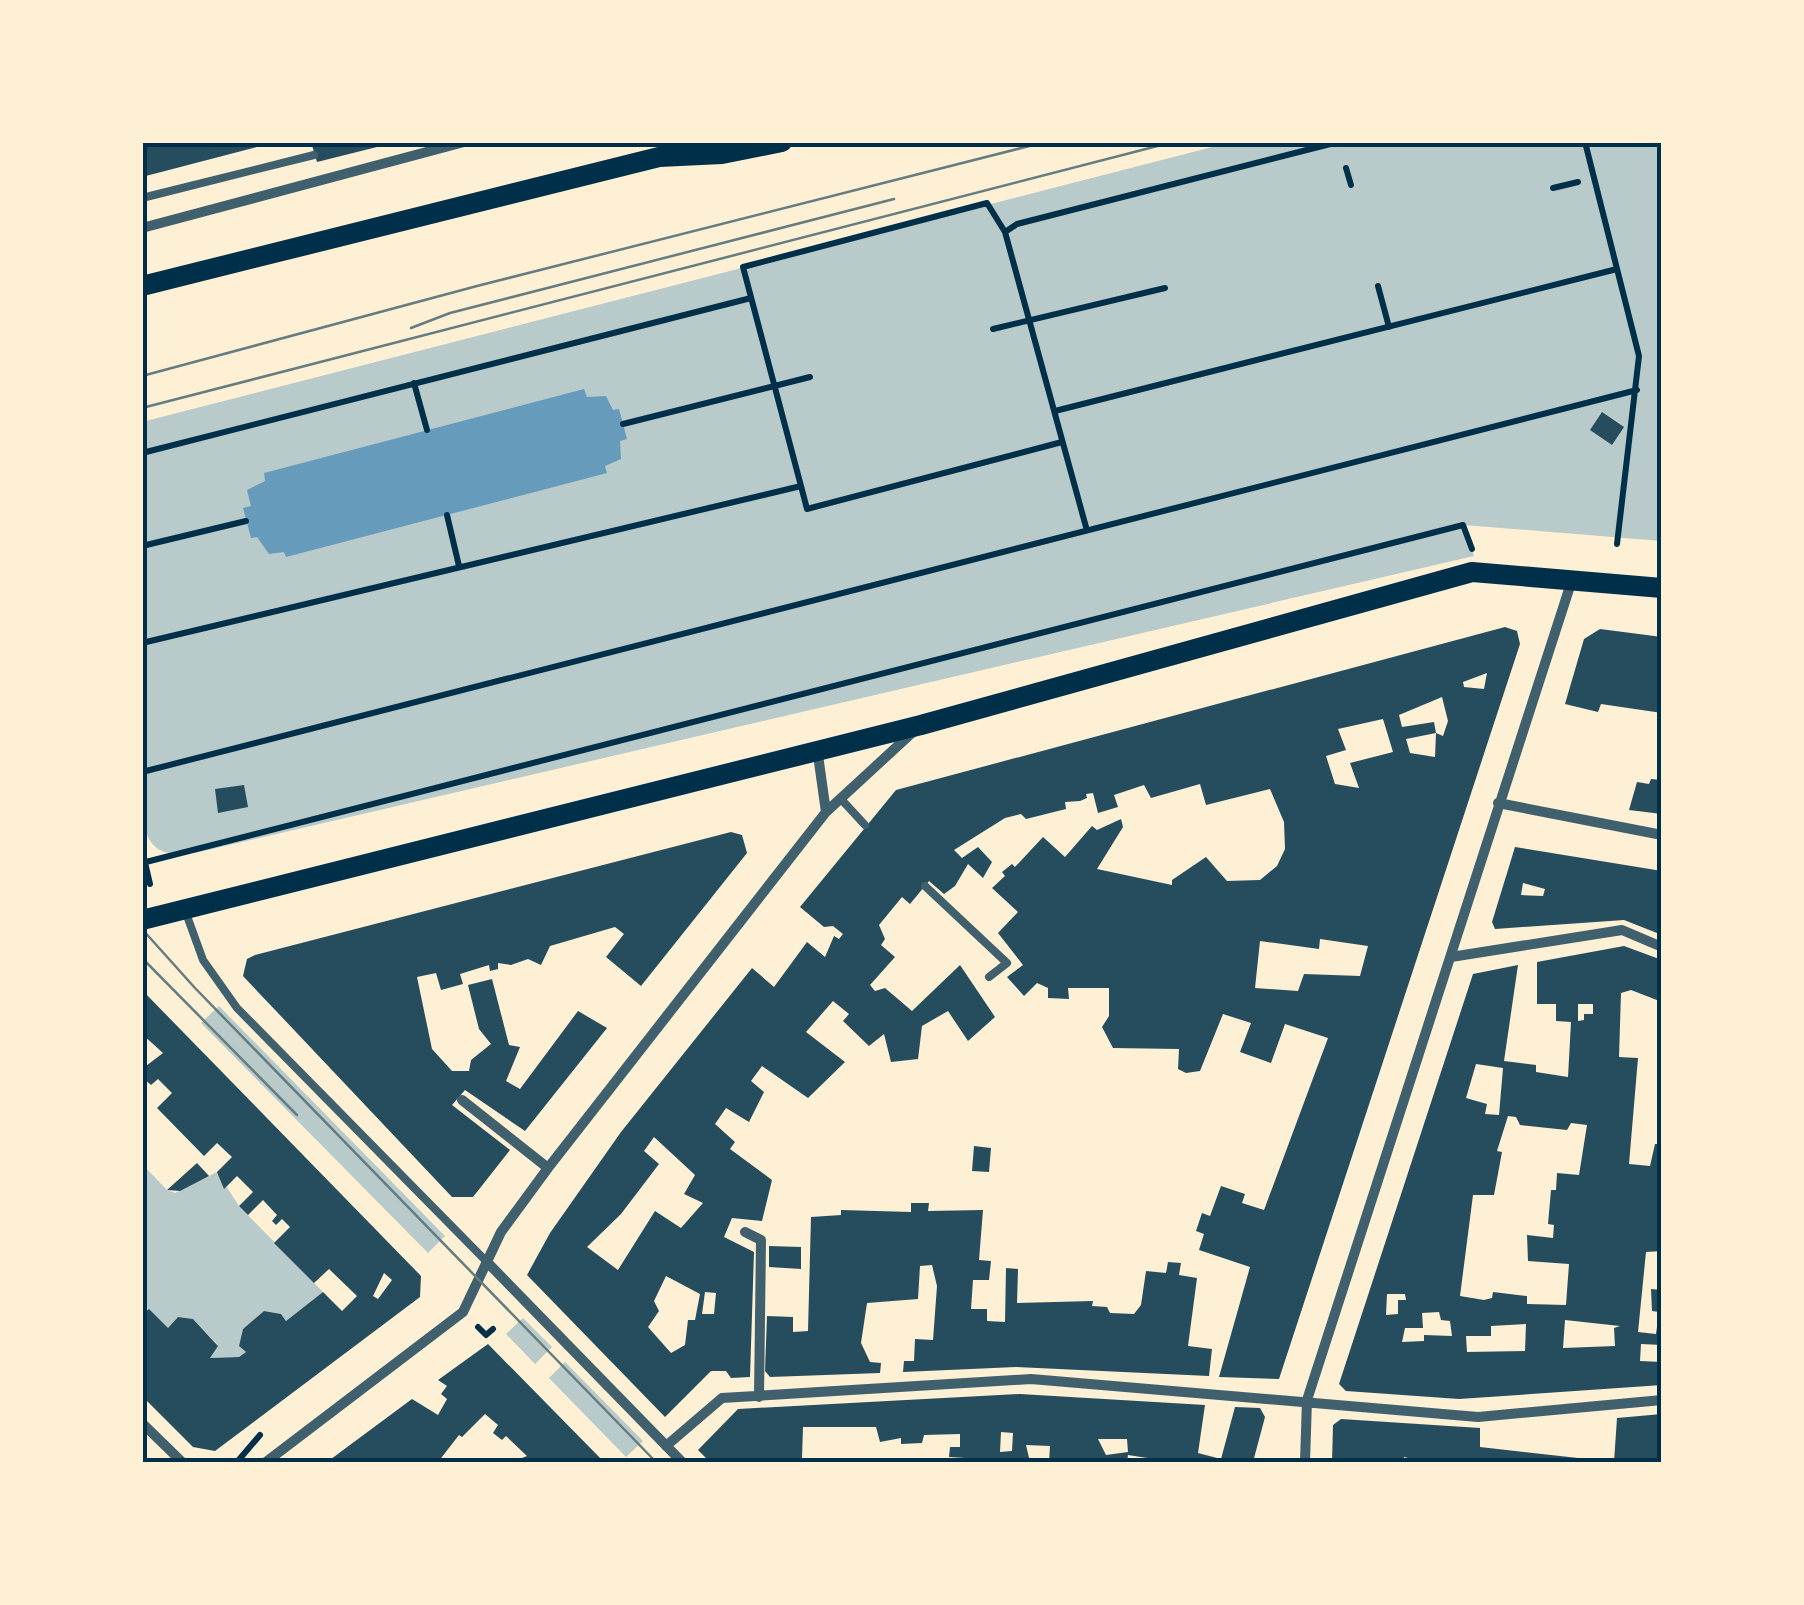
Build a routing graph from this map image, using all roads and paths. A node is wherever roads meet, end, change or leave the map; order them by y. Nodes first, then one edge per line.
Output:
1 (464, 142) edge
2 (682, 142) edge
3 (782, 142) edge
4 (1338, 142) edge
5 (1585, 142) edge
6 (420, 148) edge
7 (314, 155) dead end
8 (658, 157) junction
9 (1346, 168) dead end
10 (1578, 182) dead end
11 (1351, 185) dead end
12 (1553, 188) dead end
13 (142, 198) edge
14 (142, 228) edge
15 (1005, 232) junction
16 (1617, 268) junction
17 (142, 286) edge
18 (1378, 286) dead end
19 (1165, 288) dead end
20 (751, 298) junction
21 (1030, 320) junction
22 (1389, 327) junction
23 (993, 329) dead end
24 (810, 377) dead end
25 (414, 383) junction
26 (774, 386) junction
27 (1637, 390) junction
28 (1055, 411) junction
29 (623, 424) dead end
30 (426, 430) dead end
31 (1062, 442) junction
32 (142, 453) edge
33 (800, 486) junction
34 (447, 515) dead end
35 (246, 522) dead end
36 (1086, 528) junction
37 (1618, 544) dead end
38 (142, 546) edge
39 (459, 566) junction
40 (1472, 572) junction
41 (1572, 578) junction
42 (1662, 588) edge
43 (142, 644) edge
44 (921, 725) junction
45 (817, 748) junction
46 (142, 772) edge
47 (840, 798) junction
48 (1498, 803) junction
49 (826, 812) junction
50 (865, 825) dead end
51 (1662, 834) edge
52 (142, 850) edge
53 (144, 863) edge
54 (150, 884) dead end
55 (925, 886) dead end
56 (185, 909) junction
57 (142, 920) edge
58 (1662, 947) edge
59 (1451, 957) junction
60 (989, 977) dead end
61 (462, 1100) dead end
62 (548, 1168) junction
63 (745, 1232) dead end
64 (487, 1262) junction
65 (478, 1327) dead end
66 (492, 1329) dead end
67 (759, 1396) junction
68 (1306, 1400) junction
69 (1662, 1400) edge
70 (142, 1423) edge
71 (666, 1446) junction
72 (182, 1462) edge
73 (266, 1462) edge
74 (682, 1462) edge
75 (1306, 1462) edge

1 - 6 street
2 - 8 main road
3 - 8 main road
4 - 15 path
5 - 16 path
6 - 14 street
7 - 13 lane
8 - 17 main road
9 - 11 path
10 - 12 path
15 - 20 path
15 - 21 path
16 - 22 path
16 - 27 path
18 - 22 path
19 - 21 path
20 - 25 path
20 - 26 path
21 - 23 path
21 - 28 path
22 - 28 path
24 - 26 path
25 - 30 path
25 - 32 path
26 - 29 path
26 - 33 path
27 - 36 path
27 - 37 path
28 - 31 path
31 - 33 path
31 - 36 path
33 - 39 path
34 - 39 path
35 - 38 path
36 - 46 path
39 - 43 path
40 - 41 main road
40 - 44 main road
40 - 53 path
41 - 42 main road
41 - 48 street
44 - 45 main road
44 - 47 street
45 - 49 street
45 - 56 main road
47 - 49 street
47 - 50 lane
48 - 51 street
48 - 59 street
49 - 62 street
52 - 53 path
53 - 54 path
55 - 60 lane
56 - 57 main road
56 - 64 lane
58 - 59 street
59 - 68 street
61 - 62 street
62 - 64 street
63 - 67 street
64 - 71 street
64 - 73 street
65 - 66 path
67 - 68 street
67 - 71 street
68 - 69 street
68 - 75 street
70 - 72 street
71 - 74 street

